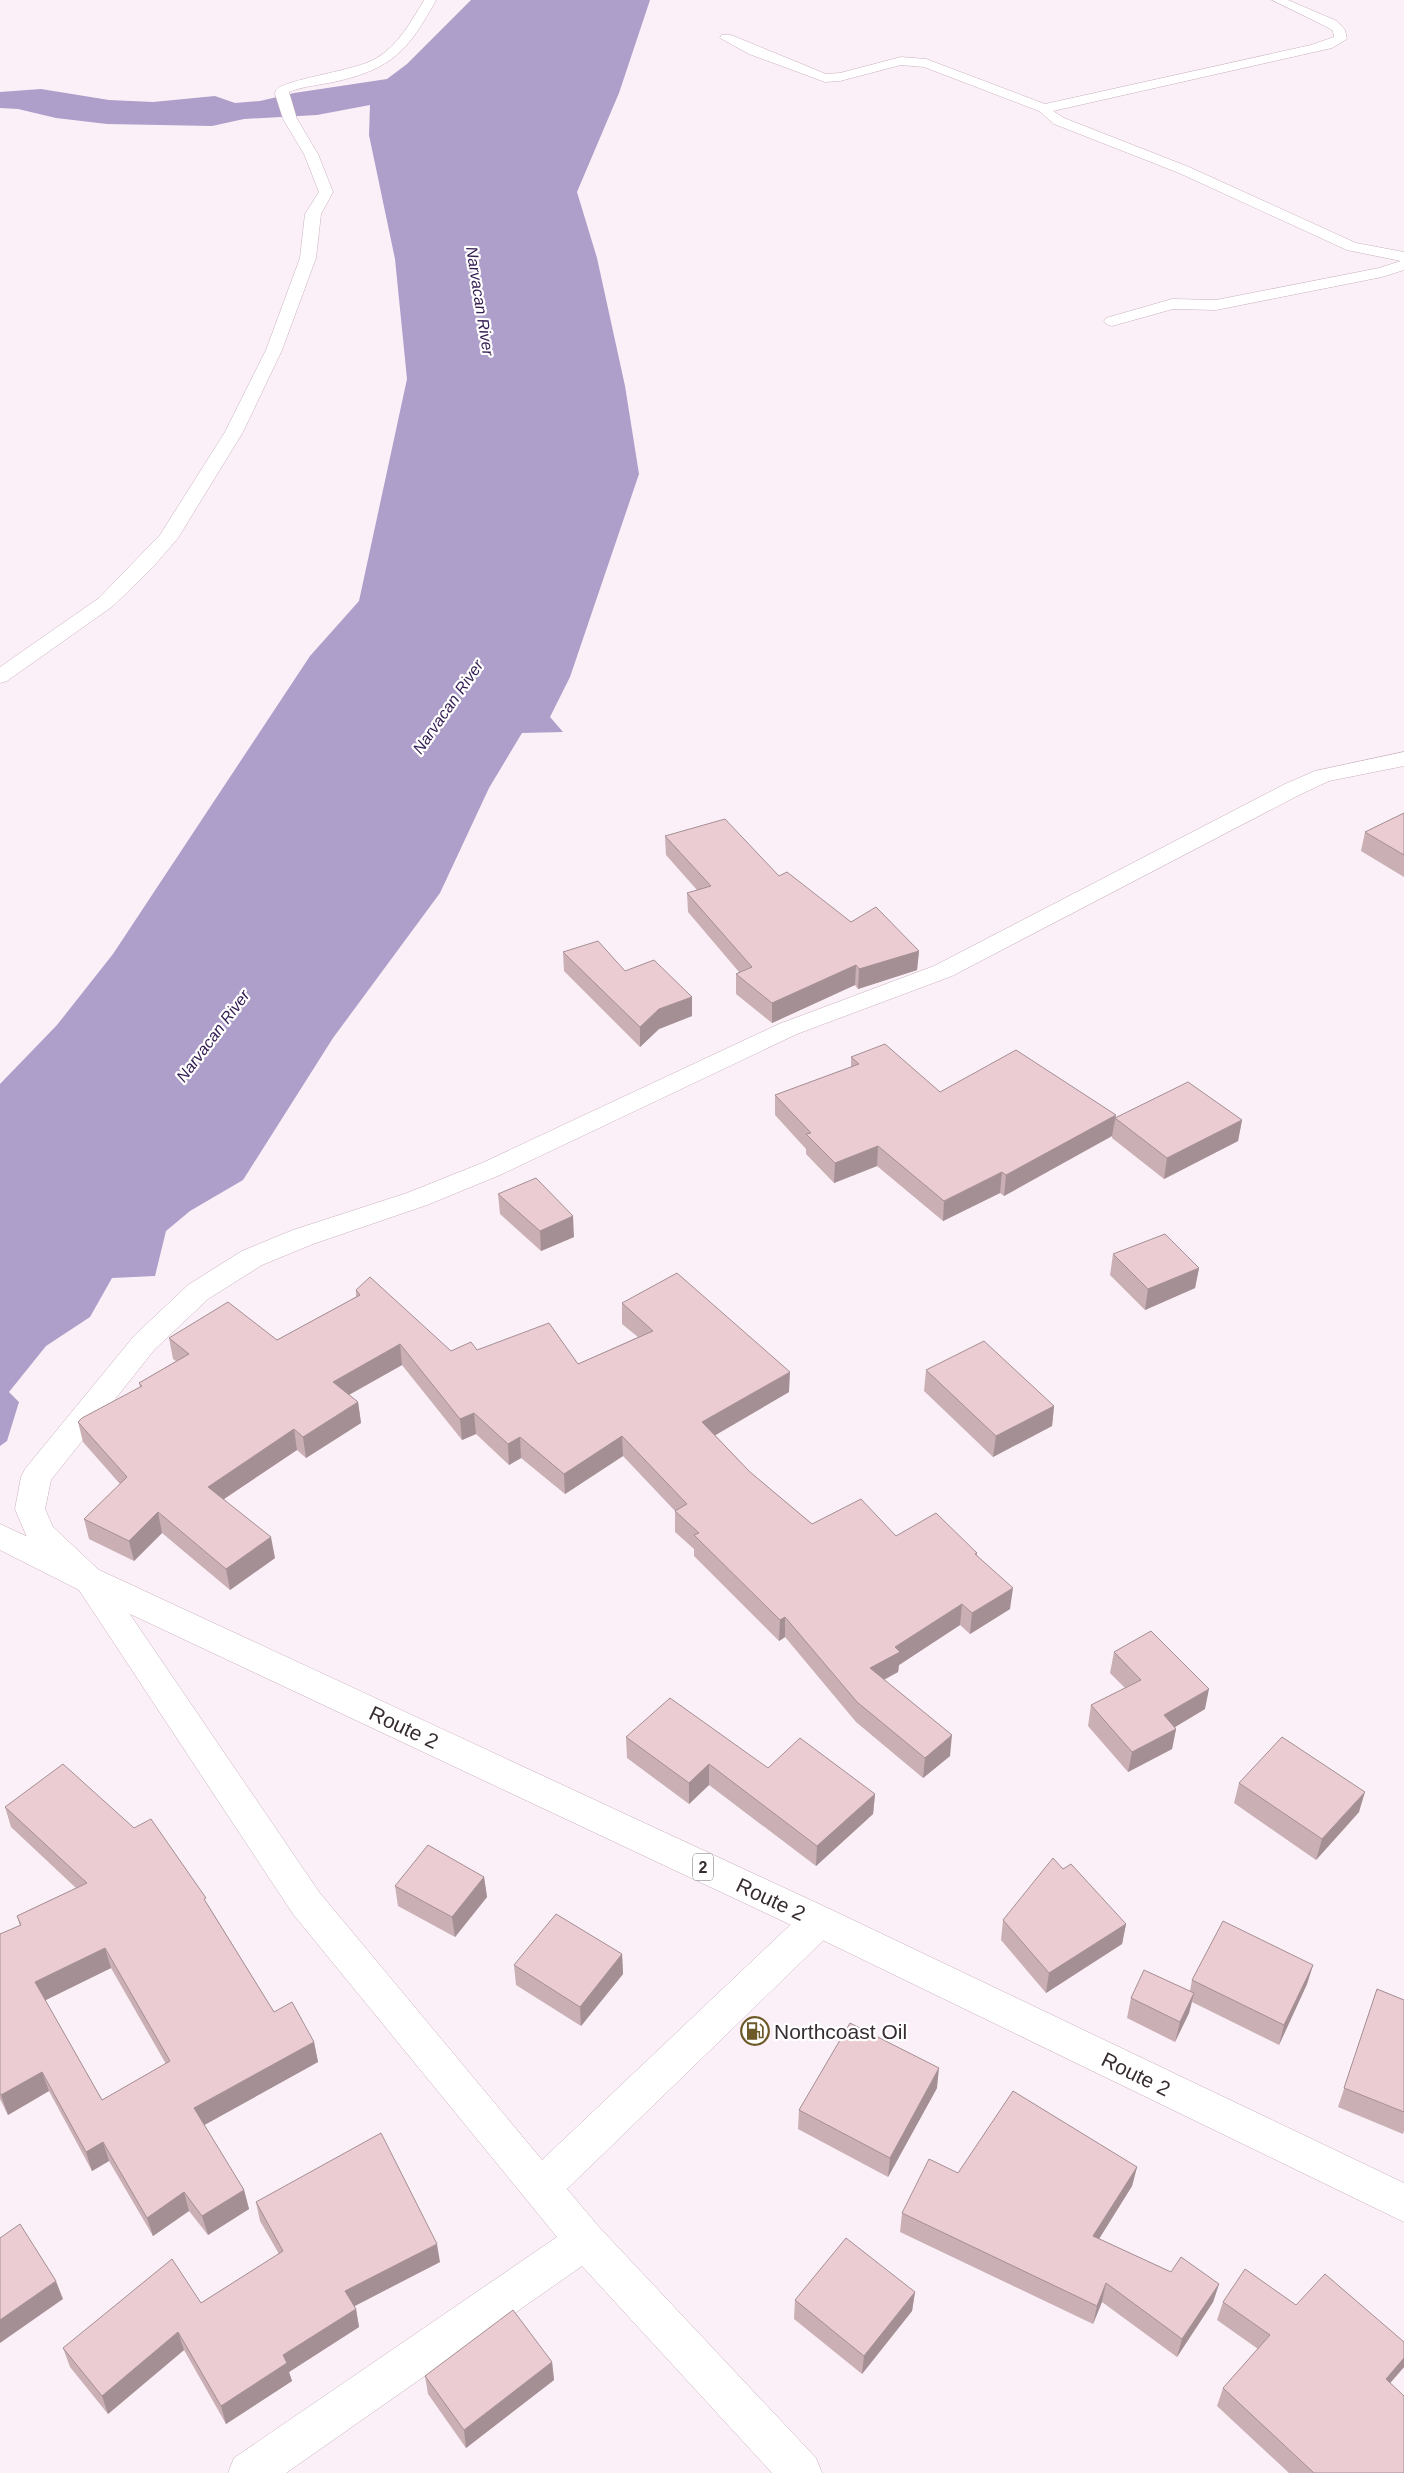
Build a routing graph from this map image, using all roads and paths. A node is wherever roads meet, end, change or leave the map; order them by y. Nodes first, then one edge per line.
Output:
1 (430, 0) edge
2 (1278, 0) edge
3 (726, 38) dead end
4 (1046, 109) junction
5 (1404, 258) edge
6 (1404, 265) edge
7 (1112, 320) dead end
8 (0, 677) edge
9 (1404, 759) edge
10 (0, 1536) edge
11 (90, 1581) junction
12 (820, 1921) junction
13 (541, 2187) junction
14 (1404, 2203) edge
15 (585, 2241) junction
16 (249, 2473) edge
17 (801, 2473) edge

1 - 8 main road
2 - 4 main road
3 - 4 main road
4 - 5 main road
6 - 7 main road
9 - 11 main road
10 - 11 main road, Route 2 / 2
11 - 12 main road, Route 2 / 2
11 - 13 main road
12 - 13 main road
12 - 14 main road, Route 2 / 2
13 - 15 main road
15 - 16 main road
15 - 17 main road

